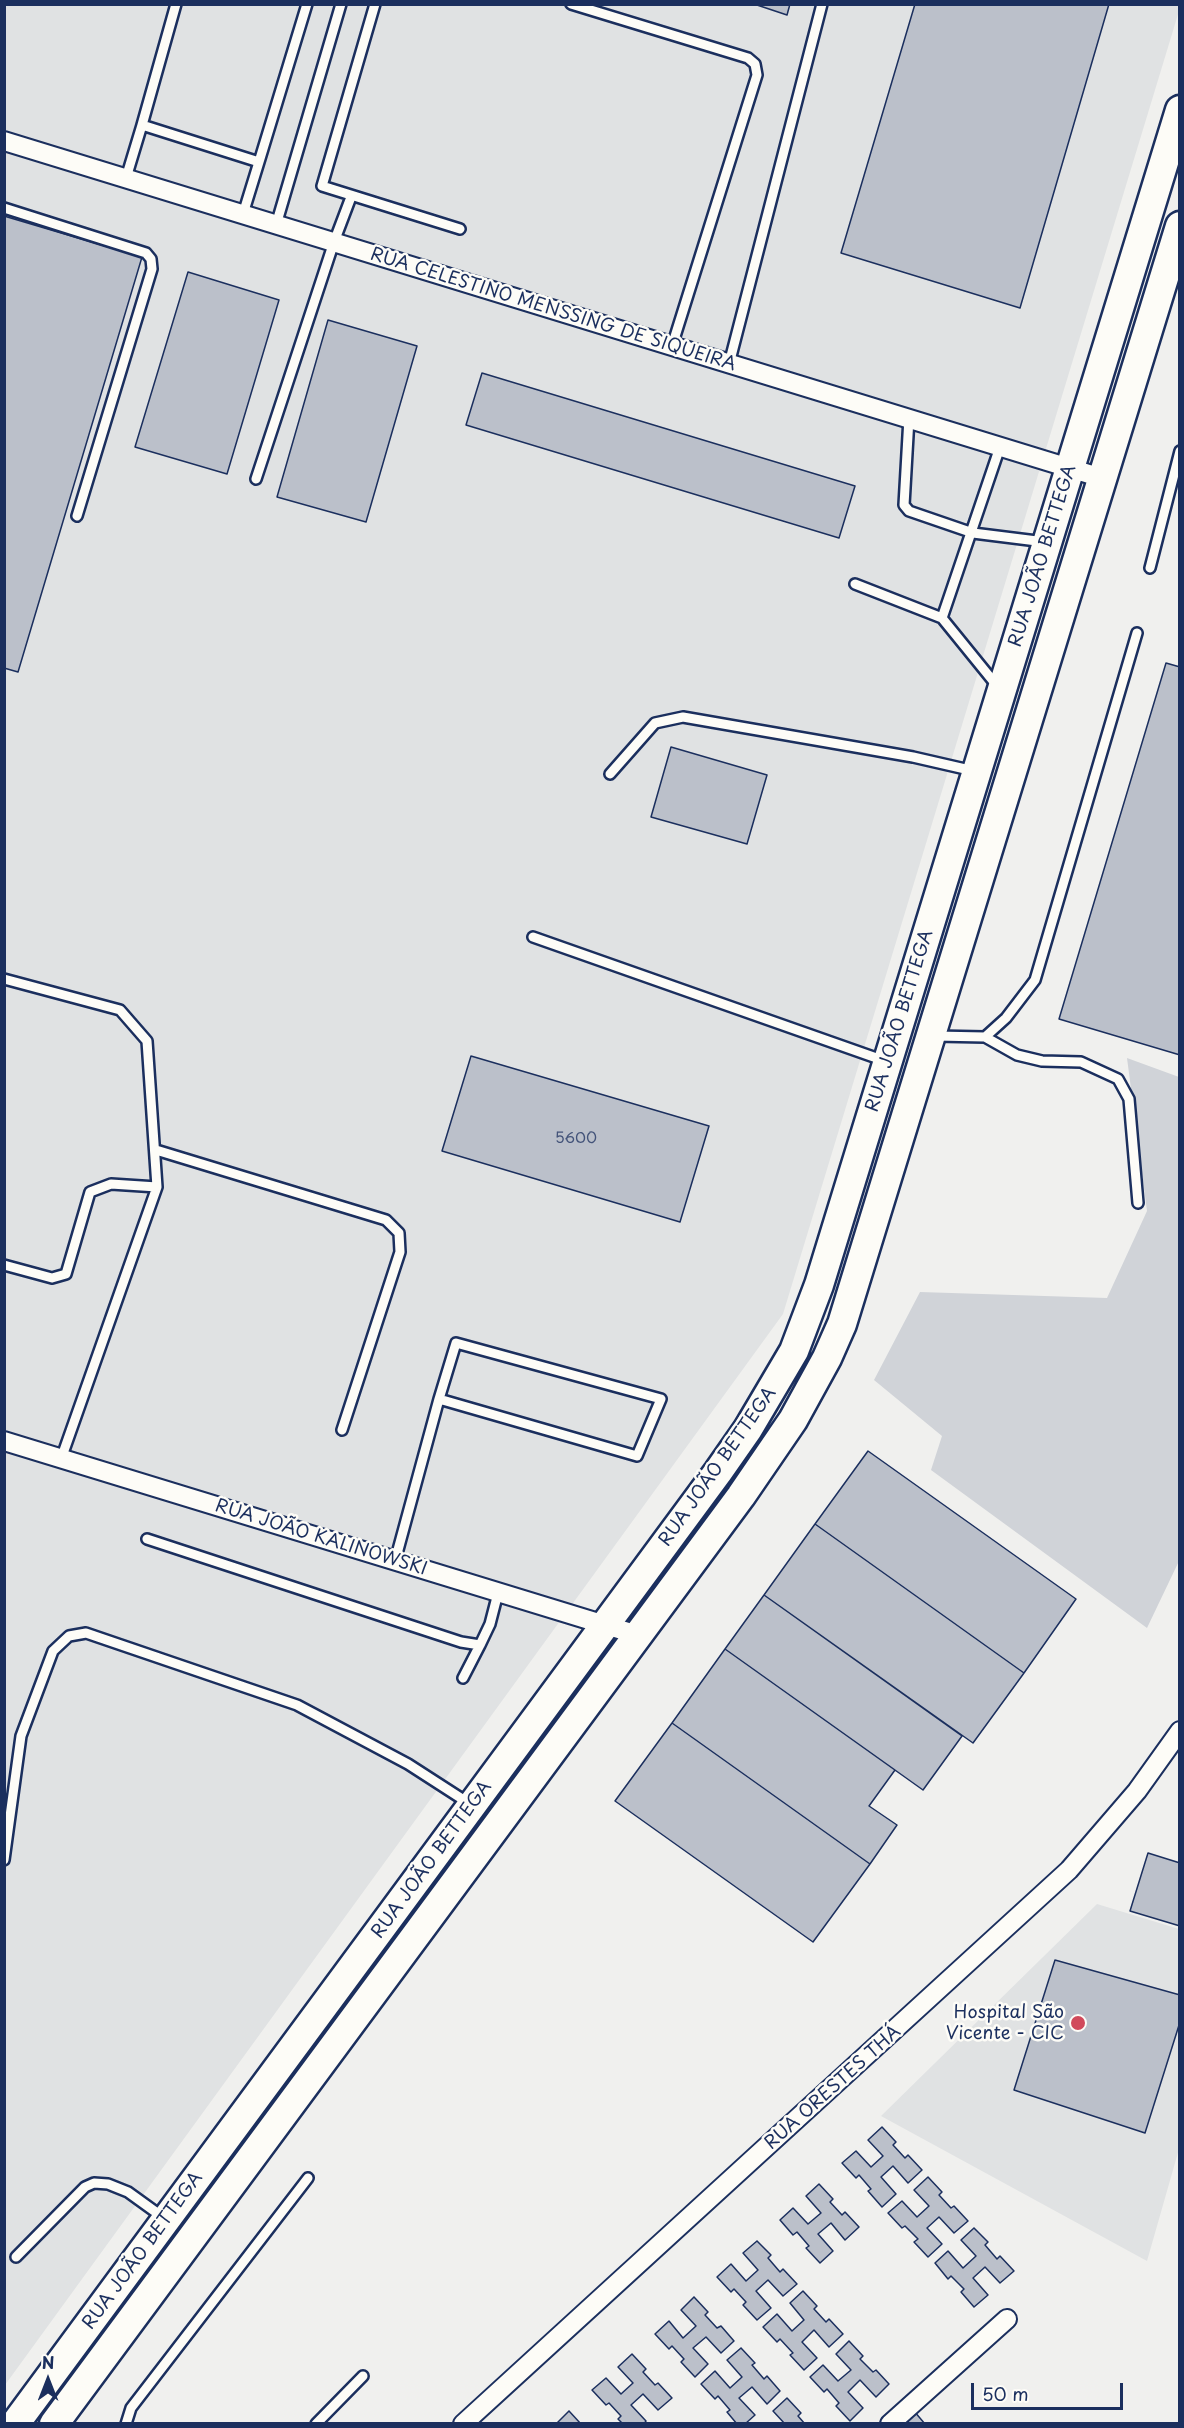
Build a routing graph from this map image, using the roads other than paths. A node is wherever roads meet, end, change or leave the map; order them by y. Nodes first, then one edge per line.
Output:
1 (176, 4) edge
2 (307, 4) edge
3 (341, 4) edge
4 (375, 4) edge
5 (571, 4) edge
6 (822, 4) edge
7 (1179, 110) edge
8 (142, 125) junction
9 (4, 141) edge
10 (259, 162) junction
11 (126, 178) junction
12 (351, 197) junction
13 (4, 208) edge
14 (243, 214) junction
15 (276, 225) junction
16 (1179, 226) edge
17 (460, 229) dead end
18 (334, 242) junction
19 (672, 346) junction
20 (729, 364) junction
21 (909, 418) junction
22 (1000, 447) junction
23 (1179, 452) edge
24 (1070, 468) junction
25 (1102, 478) junction
26 (256, 479) dead end
27 (77, 516) dead end
28 (973, 533) junction
29 (1047, 542) junction
30 (1150, 568) dead end
31 (855, 584) dead end
32 (942, 618) junction
33 (1137, 633) dead end
34 (1001, 691) junction
35 (977, 771) junction
36 (610, 774) dead end
37 (533, 937) dead end
38 (4, 979) edge
39 (930, 1036) junction
40 (985, 1036) junction
41 (888, 1062) junction
42 (156, 1150) junction
43 (157, 1187) junction
44 (1138, 1203) dead end
45 (4, 1265) edge
46 (439, 1399) junction
47 (342, 1430) dead end
48 (4, 1441) edge
49 (61, 1459) junction
50 (147, 1539) dead end
51 (395, 1561) junction
52 (498, 1593) junction
53 (605, 1625) junction
54 (638, 1635) junction
55 (480, 1646) junction
56 (463, 1678) dead end
57 (1179, 1731) edge
58 (472, 1805) junction
59 (4, 1860) edge
60 (308, 2178) dead end
61 (166, 2219) junction
62 (16, 2257) dead end
63 (1007, 2319) dead end
64 (363, 2376) dead end
65 (15, 2424) edge
66 (54, 2424) edge
67 (126, 2424) edge
68 (316, 2424) edge
69 (463, 2424) edge
70 (890, 2424) edge

1 - 8 lane
2 - 10 lane
3 - 15 lane
4 - 12 lane
5 - 19 lane
6 - 20 lane
7 - 24 main road, RUA JOÃO BETTEGA
8 - 10 lane
8 - 11 lane
9 - 11 street, RUA CELESTINO MENSSING DE SIQUEIRA
10 - 14 lane
11 - 14 street, RUA CELESTINO MENSSING DE SIQUEIRA
12 - 17 lane
12 - 18 lane
13 - 27 lane
14 - 15 street, RUA CELESTINO MENSSING DE SIQUEIRA
15 - 18 street, RUA CELESTINO MENSSING DE SIQUEIRA
16 - 25 main road, RUA JOÃO BETTEGA
18 - 19 street, RUA CELESTINO MENSSING DE SIQUEIRA
18 - 26 lane
19 - 20 street, RUA CELESTINO MENSSING DE SIQUEIRA
20 - 21 street, RUA CELESTINO MENSSING DE SIQUEIRA
21 - 22 street, RUA CELESTINO MENSSING DE SIQUEIRA
21 - 28 lane
22 - 24 street, RUA CELESTINO MENSSING DE SIQUEIRA
22 - 28 lane
23 - 30 lane
24 - 25 street, RUA CELESTINO MENSSING DE SIQUEIRA
24 - 29 main road, RUA JOÃO BETTEGA
25 - 39 main road, RUA JOÃO BETTEGA
28 - 29 lane
28 - 32 lane
29 - 34 main road, RUA JOÃO BETTEGA
31 - 32 lane
32 - 34 lane
33 - 40 lane
34 - 35 main road, RUA JOÃO BETTEGA
35 - 36 lane
35 - 41 main road, RUA JOÃO BETTEGA
37 - 41 lane
38 - 42 lane
39 - 40 lane
39 - 54 main road, RUA JOÃO BETTEGA
40 - 44 lane
41 - 53 main road, RUA JOÃO BETTEGA
42 - 43 lane
42 - 47 lane
43 - 45 lane
43 - 49 lane
46 - 46 lane
46 - 51 lane
48 - 49 street, RUA JOÃO KALINOWSKI
49 - 51 street, RUA JOÃO KALINOWSKI
50 - 55 lane
51 - 52 street, RUA JOÃO KALINOWSKI
52 - 53 street, RUA JOÃO KALINOWSKI
52 - 55 lane
53 - 54 street, RUA JOÃO KALINOWSKI
53 - 58 main road, RUA JOÃO BETTEGA
54 - 66 main road, RUA JOÃO BETTEGA
55 - 56 lane
57 - 69 street, RUA ORESTES THÁ
58 - 59 lane
58 - 61 main road, RUA JOÃO BETTEGA
60 - 67 lane
61 - 62 lane
61 - 65 main road, RUA JOÃO BETTEGA
63 - 70 street
64 - 68 lane

